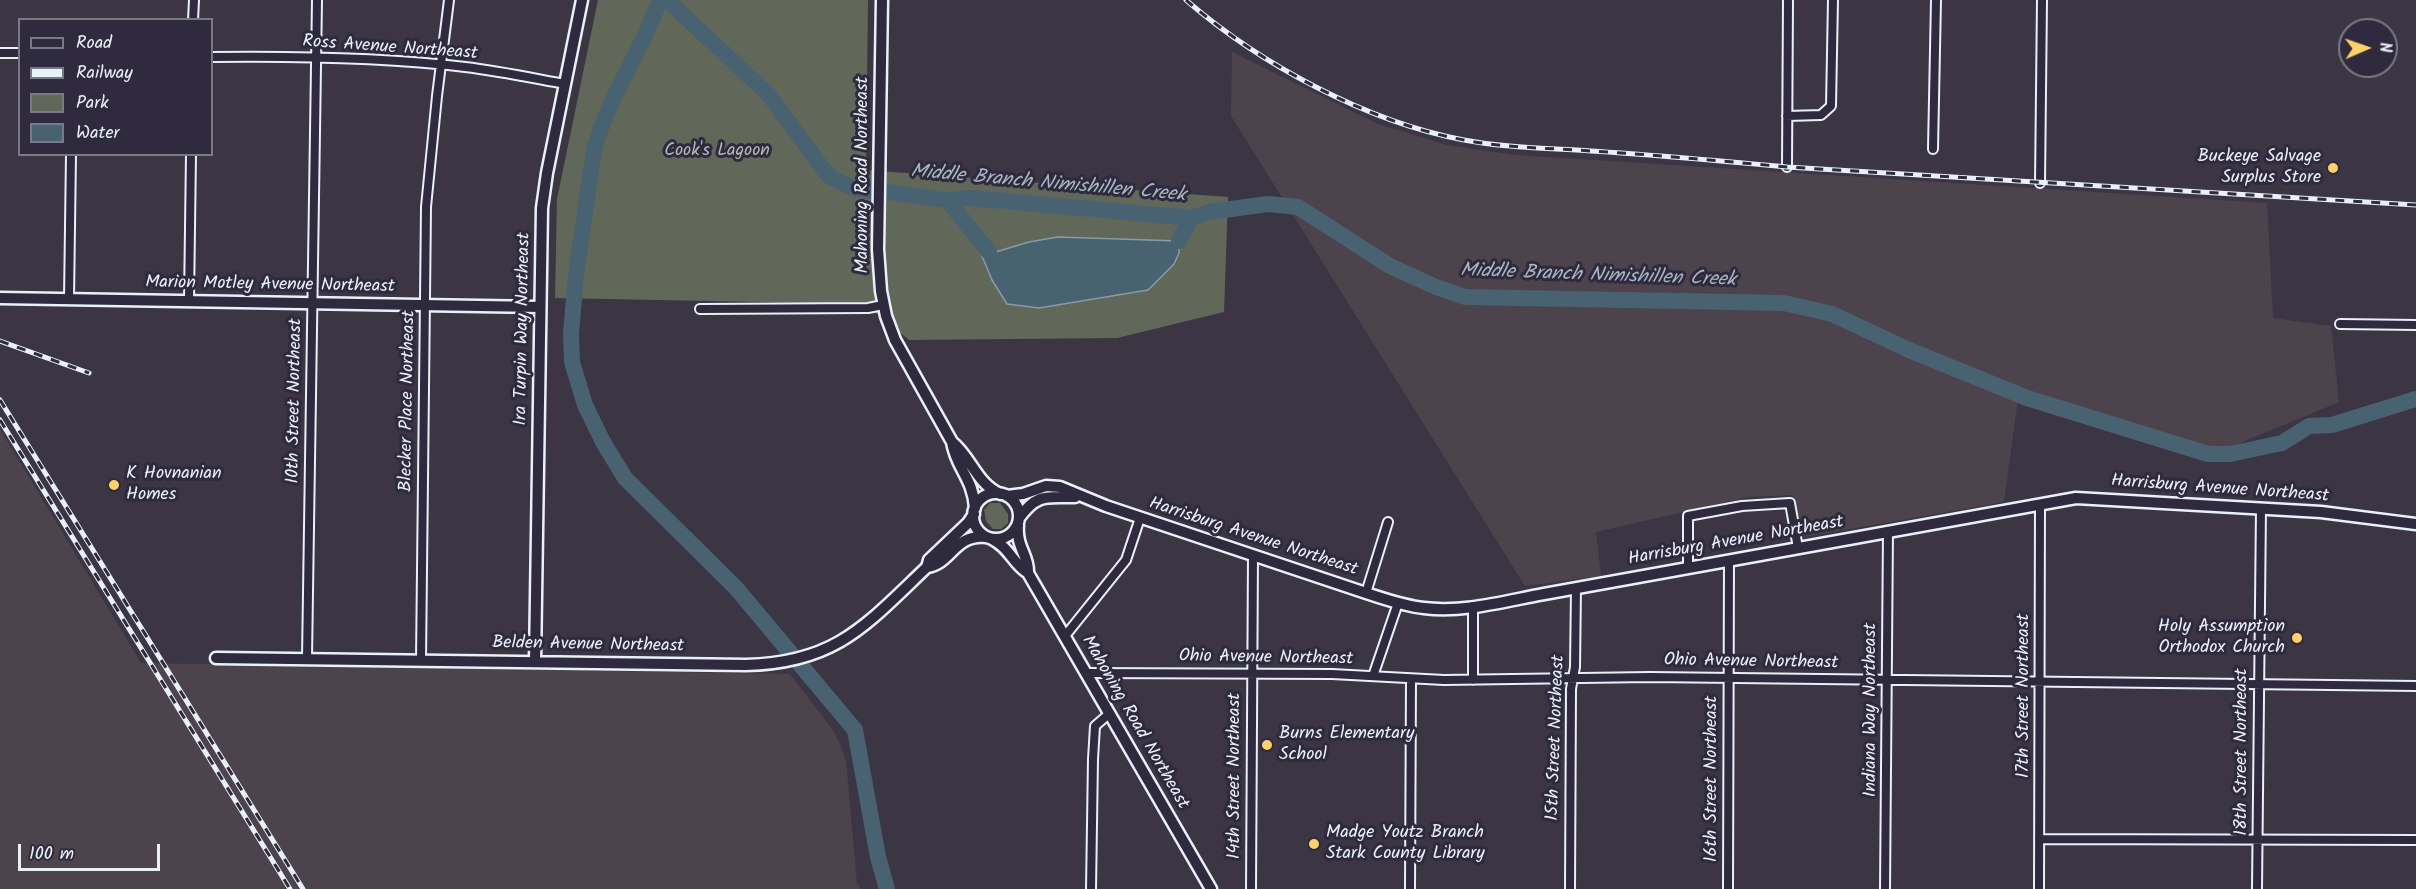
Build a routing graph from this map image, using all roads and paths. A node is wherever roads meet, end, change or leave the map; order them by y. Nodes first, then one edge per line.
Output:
1 (194, 0) edge
2 (317, 0) edge
3 (449, 0) edge
4 (582, 0) edge
5 (882, 0) edge
6 (1788, 0) edge
7 (1833, 0) edge
8 (1936, 0) edge
9 (2042, 0) edge
10 (194, 18) edge
11 (0, 52) edge
12 (18, 53) edge
13 (213, 57) edge
14 (316, 58) junction
15 (442, 65) junction
16 (565, 84) junction
17 (1787, 116) junction
18 (1933, 149) dead end
19 (71, 156) edge
20 (191, 156) edge
21 (1787, 168) dead end
22 (2040, 183) dead end
23 (0, 298) edge
24 (69, 299) junction
25 (189, 302) junction
26 (313, 303) junction
27 (426, 304) junction
28 (883, 305) junction
29 (540, 307) junction
30 (700, 309) dead end
31 (2340, 324) dead end
32 (2416, 325) edge
33 (952, 442) junction
34 (1003, 495) junction
35 (1078, 496) junction
36 (2040, 504) junction
37 (2261, 508) junction
38 (974, 511) junction
39 (1140, 518) junction
40 (1019, 519) junction
41 (1388, 522) dead end
42 (2416, 524) edge
43 (1888, 531) junction
44 (989, 538) junction
45 (1797, 548) junction
46 (1253, 555) junction
47 (1729, 560) junction
48 (927, 567) junction
49 (1688, 568) junction
50 (1028, 573) junction
51 (1576, 588) junction
52 (1366, 592) junction
53 (1398, 603) junction
54 (1473, 606) junction
55 (1065, 636) junction
56 (216, 658) dead end
57 (307, 658) junction
58 (421, 660) junction
59 (535, 662) junction
60 (1086, 673) junction
61 (1251, 673) junction
62 (1373, 676) junction
63 (1573, 678) junction
64 (1729, 678) junction
65 (1411, 679) junction
66 (1473, 680) junction
67 (1887, 680) junction
68 (2039, 682) junction
69 (2259, 685) junction
70 (2416, 686) edge
71 (1110, 713) junction
72 (2039, 839) junction
73 (2258, 839) junction
74 (2416, 840) edge
75 (1091, 889) edge
76 (1211, 889) edge
77 (1251, 889) edge
78 (1410, 889) edge
79 (1570, 889) edge
80 (1728, 889) edge
81 (1885, 889) edge
82 (2039, 889) edge
83 (2258, 889) edge

1 - 10 street
2 - 14 street, 10th Street Northeast
3 - 15 street, Blecker Place Northeast
4 - 16 street, Ira Turpin Way Northeast
5 - 28 street, Mahoning Road Northeast
6 - 17 street
7 - 17 street
8 - 18 street
9 - 22 street
11 - 12 street
13 - 14 street, Ross Avenue Northeast
14 - 15 street, Ross Avenue Northeast
14 - 26 street, 10th Street Northeast
15 - 16 street, Ross Avenue Northeast
15 - 27 street, Blecker Place Northeast
16 - 29 street, Ira Turpin Way Northeast
17 - 21 street
19 - 24 street
20 - 25 street
23 - 24 street, Marion Motley Avenue Northeast
24 - 25 street, Marion Motley Avenue Northeast
25 - 26 street, Marion Motley Avenue Northeast
26 - 27 street, Marion Motley Avenue Northeast
26 - 57 street, 10th Street Northeast
27 - 29 street, Marion Motley Avenue Northeast
27 - 58 street, Blecker Place Northeast
28 - 30 street
28 - 33 street, Mahoning Road Northeast
29 - 59 street, Ira Turpin Way Northeast
31 - 32 street
33 - 34 street, Mahoning Road Northeast
33 - 38 street, Mahoning Road Northeast
34 - 35 street, Harrisburg Avenue Northeast
34 - 38 street
34 - 40 street
35 - 39 street, Harrisburg Avenue Northeast
35 - 40 street, Harrisburg Avenue Northeast
36 - 37 street, Harrisburg Avenue Northeast
36 - 43 street, Harrisburg Avenue Northeast
36 - 68 street, 17th Street Northeast
37 - 42 street, Harrisburg Avenue Northeast
37 - 69 street, 18th Street Northeast
38 - 44 street
38 - 48 street, Belden Avenue Northeast
39 - 46 street, Harrisburg Avenue Northeast
39 - 55 street
40 - 44 street
40 - 50 street, Mahoning Road Northeast
41 - 52 street
43 - 45 street, Harrisburg Avenue Northeast
43 - 67 street, Indiana Way Northeast
44 - 48 street, Belden Avenue Northeast
44 - 50 street, Mahoning Road Northeast
45 - 47 street, Harrisburg Avenue Northeast
45 - 49 street
46 - 52 street, Harrisburg Avenue Northeast
46 - 61 street, 14th Street Northeast
47 - 49 street, Harrisburg Avenue Northeast
47 - 64 street, 16th Street Northeast
48 - 59 street, Belden Avenue Northeast
49 - 51 street, Harrisburg Avenue Northeast
50 - 55 street, Mahoning Road Northeast
51 - 54 street, Harrisburg Avenue Northeast
51 - 63 street, 15th Street Northeast
52 - 53 street, Harrisburg Avenue Northeast
53 - 54 street, Harrisburg Avenue Northeast
53 - 62 street
54 - 66 street
55 - 60 street, Mahoning Road Northeast
56 - 57 street, Belden Avenue Northeast
57 - 58 street, Belden Avenue Northeast
58 - 59 street, Belden Avenue Northeast
60 - 61 street, Ohio Avenue Northeast
60 - 71 street, Mahoning Road Northeast
61 - 62 street, Ohio Avenue Northeast
61 - 77 street, 14th Street Northeast
62 - 65 street, Ohio Avenue Northeast
63 - 64 street, Ohio Avenue Northeast
63 - 66 street, Ohio Avenue Northeast
63 - 79 street, 15th Street Northeast
64 - 67 street, Ohio Avenue Northeast
64 - 80 street, 16th Street Northeast
65 - 66 street, Ohio Avenue Northeast
65 - 78 street
67 - 68 street, Ohio Avenue Northeast
67 - 81 street, Indiana Way Northeast
68 - 69 street, Ohio Avenue Northeast
68 - 72 street, 17th Street Northeast
69 - 70 street, Ohio Avenue Northeast
69 - 73 street, 18th Street Northeast
71 - 75 street
71 - 76 street, Mahoning Road Northeast
72 - 73 street
72 - 82 street, 17th Street Northeast
73 - 74 street
73 - 83 street, 18th Street Northeast

